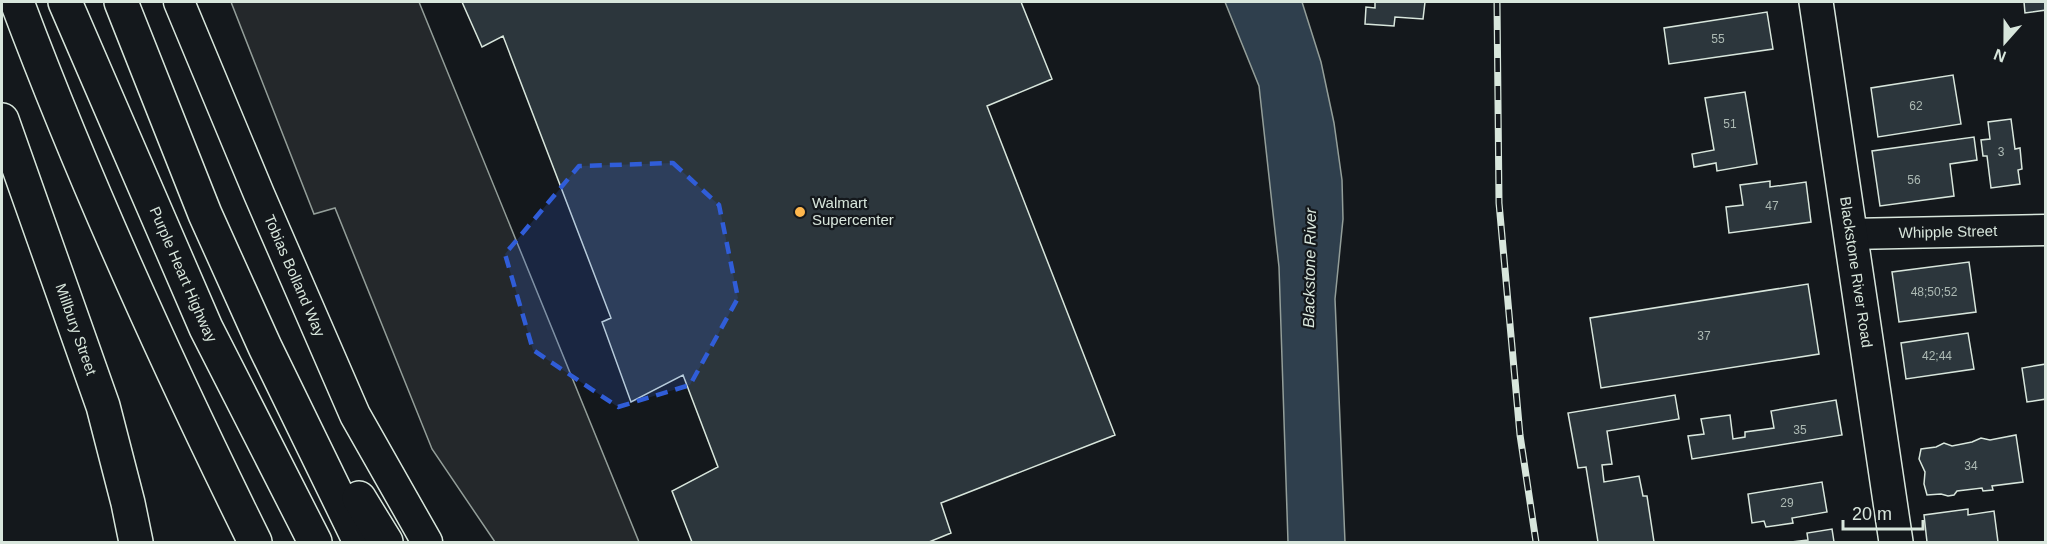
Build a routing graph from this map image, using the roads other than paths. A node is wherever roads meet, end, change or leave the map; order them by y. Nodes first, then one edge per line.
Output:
1 (17, 2) edge
2 (65, 2) edge
3 (121, 2) edge
4 (179, 2) edge
5 (1816, 2) edge
6 (3, 126) edge
7 (2046, 230) edge
8 (1850, 234) junction
9 (265, 347) junction
10 (136, 543) edge
11 (255, 543) edge
12 (315, 543) edge
13 (360, 543) edge
14 (386, 543) edge
15 (427, 543) edge
16 (1896, 543) edge

1 - 11 main road
2 - 12 main road, Purple Heart Highway
3 - 9 main road
4 - 15 street, Tobias Bolland Way
5 - 8 main road, Blackstone River Road
6 - 10 main road, Millbury Street
7 - 8 street, Whipple Street
8 - 16 main road, Blackstone River Road
9 - 13 main road
9 - 14 main road

